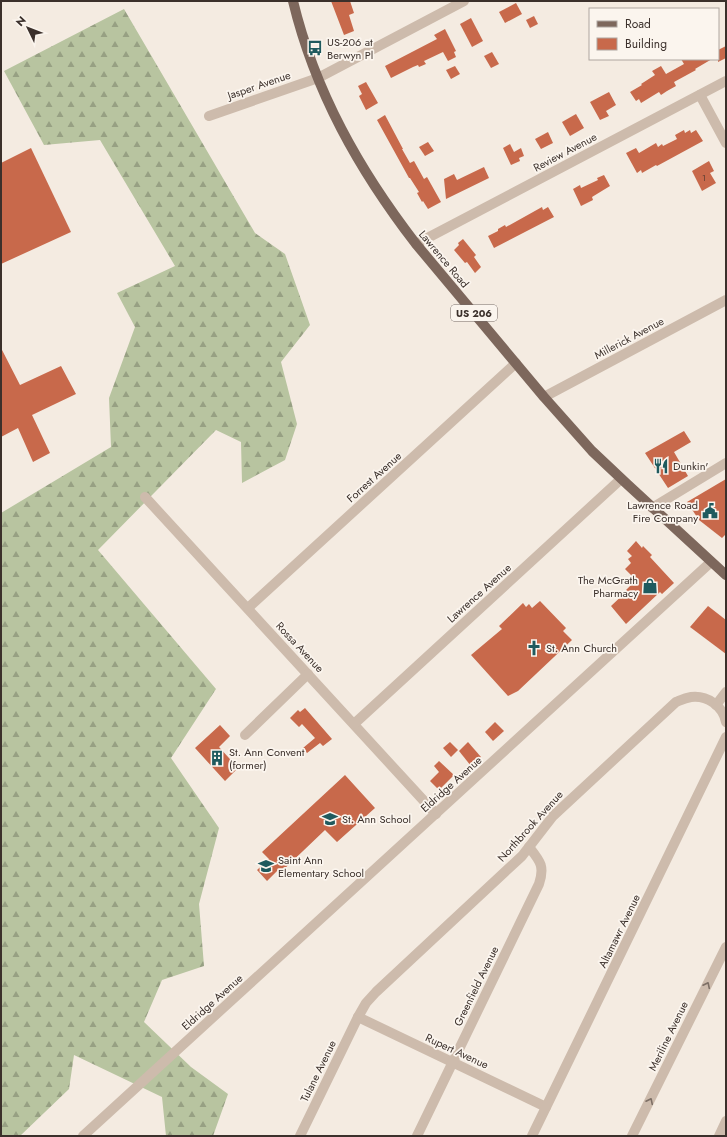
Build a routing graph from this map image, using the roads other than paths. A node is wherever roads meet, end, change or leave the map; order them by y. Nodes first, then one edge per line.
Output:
1 (293, 1) edge
2 (464, 1) edge
3 (318, 78) junction
4 (726, 81) edge
5 (700, 95) junction
6 (209, 116) dead end
7 (726, 143) edge
8 (416, 244) junction
9 (726, 300) edge
10 (516, 363) junction
11 (544, 397) junction
12 (726, 463) edge
13 (622, 479) junction
14 (145, 497) dead end
15 (652, 508) junction
16 (711, 562) junction
17 (726, 575) edge
18 (248, 608) junction
19 (308, 674) junction
20 (726, 692) edge
21 (716, 705) junction
22 (726, 722) edge
23 (354, 724) junction
24 (244, 735) dead end
25 (726, 737) edge
26 (436, 814) junction
27 (529, 847) junction
28 (726, 947) edge
29 (358, 1017) junction
30 (453, 1062) junction
31 (546, 1106) junction
32 (726, 1121) edge
33 (83, 1136) edge
34 (300, 1136) edge
35 (417, 1136) edge
36 (532, 1136) edge
37 (632, 1136) edge
38 (719, 1136) edge

1 - 3 main road, Lawrence Road / US 206
2 - 3 street, Jasper Avenue
3 - 6 street, Jasper Avenue
3 - 8 main road, Lawrence Road / US 206
4 - 5 street, Review Avenue
5 - 7 street
5 - 8 street, Review Avenue
8 - 10 main road, Lawrence Road / US 206
9 - 11 street, Millerick Avenue
10 - 11 main road, Lawrence Road / US 206
10 - 18 street, Forrest Avenue
11 - 13 main road, Lawrence Road / US 206
12 - 15 street
13 - 15 main road, Lawrence Road / US 206
13 - 23 street, Lawrence Avenue
14 - 18 street, Rossa Avenue
15 - 16 main road, Lawrence Road / US 206
16 - 17 main road, Lawrence Road / US 206
16 - 26 street, Eldridge Avenue
18 - 19 street, Rossa Avenue
19 - 23 street, Rossa Avenue
19 - 24 street
20 - 21 street
21 - 22 street
21 - 27 street, Northbrook Avenue
23 - 26 street, Rossa Avenue
25 - 31 street, Altamawr Avenue
26 - 33 street, Eldridge Avenue
27 - 29 street, Northbrook Avenue
27 - 30 street, Greenfield Avenue
37 -> 28 street, Meriline Avenue
29 - 30 street, Rupert Avenue
29 - 34 street, Tulane Avenue
30 - 31 street, Rupert Avenue
30 - 35 street, Greenfield Avenue
31 - 36 street, Altamawr Avenue
32 - 38 street

